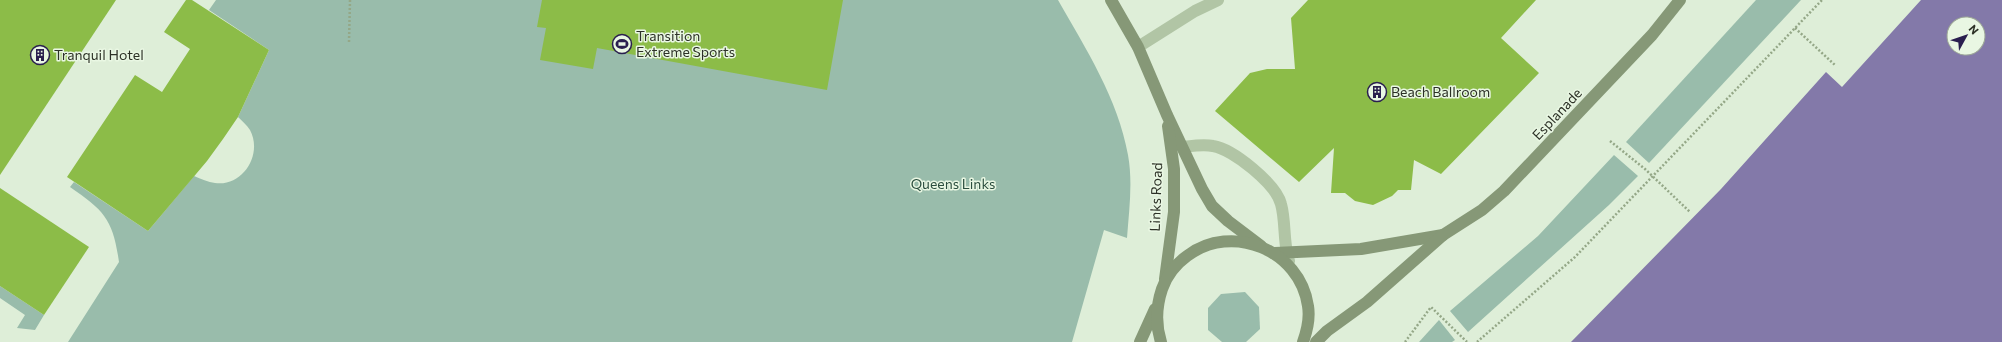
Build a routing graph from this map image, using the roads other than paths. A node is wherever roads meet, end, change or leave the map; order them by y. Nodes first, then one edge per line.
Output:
1 (1111, 0) edge
2 (1218, 0) edge
3 (1680, 0) edge
4 (1138, 47) junction
5 (1167, 115) junction
6 (1182, 146) junction
7 (1443, 235) junction
8 (1261, 246) junction
9 (1280, 253) junction
10 (1165, 280) junction
11 (1157, 305) junction
12 (1140, 342) edge
13 (1161, 342) edge
14 (1303, 342) edge
15 (1316, 342) edge

1 - 4 street, Links Road
2 - 4 lane
3 - 7 street, Esplanade
4 - 5 street, Links Road
5 - 6 street, Links Road
5 - 10 street, Links Road
6 - 8 street, Links Road
6 - 9 lane
7 - 9 street, Esplanade
7 - 15 street, Esplanade
8 - 9 street
8 - 10 street
9 - 14 street
10 - 11 street
11 - 12 street
11 - 13 street

